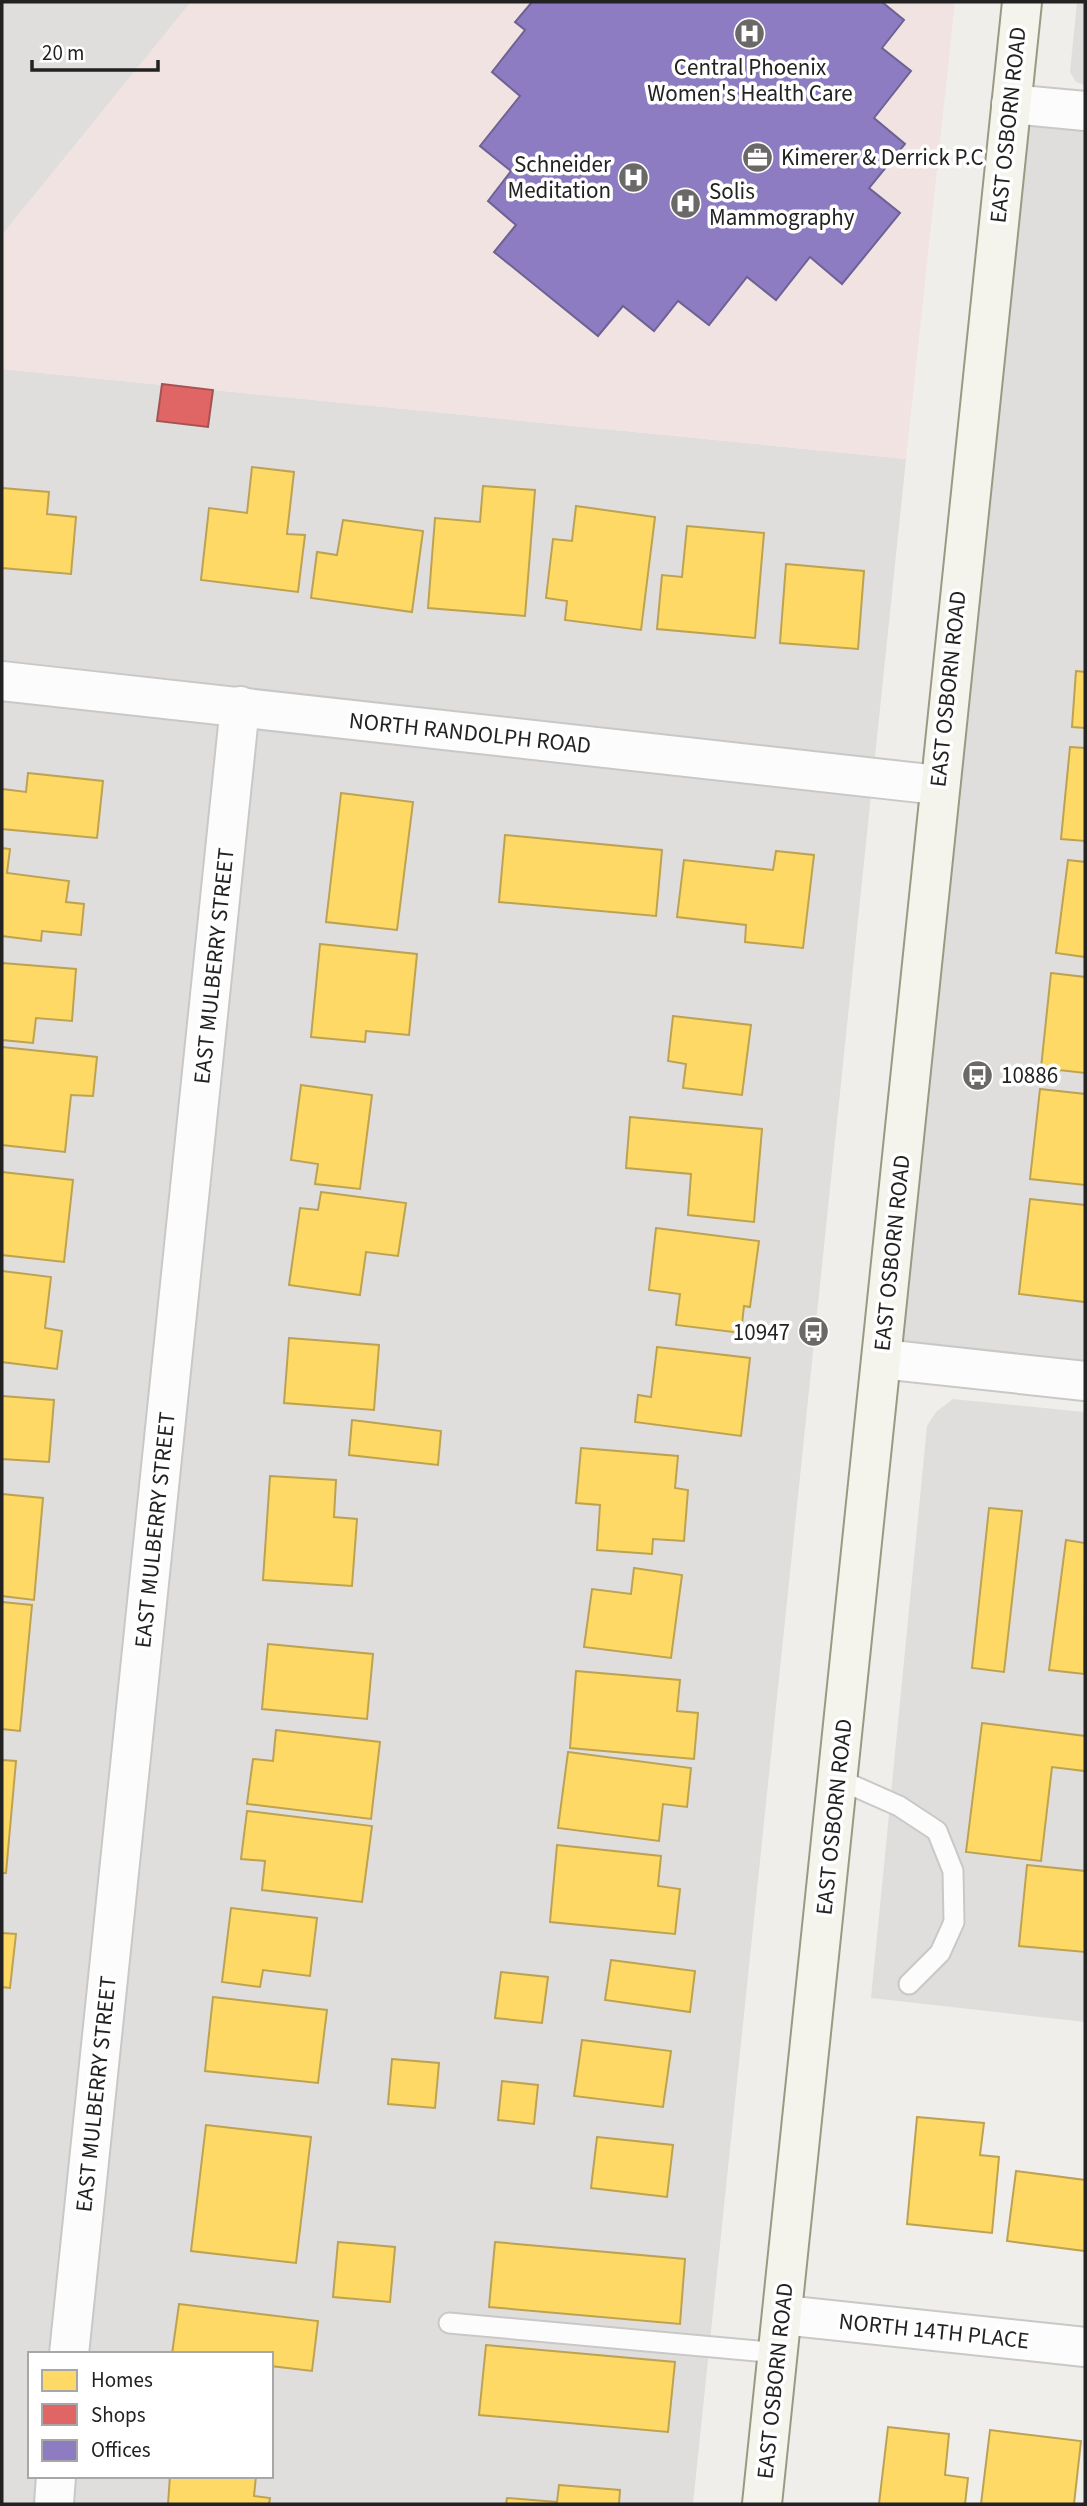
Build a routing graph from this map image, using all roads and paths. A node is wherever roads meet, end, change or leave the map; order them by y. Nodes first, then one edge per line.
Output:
1 (1022, 2) edge
2 (1011, 104) junction
3 (1085, 111) edge
4 (2, 681) edge
5 (240, 706) junction
6 (938, 785) junction
7 (882, 1359) junction
8 (1085, 1381) edge
9 (838, 1779) junction
10 (909, 1984) dead end
11 (783, 2315) junction
12 (449, 2323) dead end
13 (1085, 2347) edge
14 (69, 2352) edge
15 (779, 2353) junction
16 (57, 2478) edge
17 (54, 2504) edge
18 (762, 2504) edge

1 - 2 main road, EAST OSBORN ROAD
2 - 3 street
2 - 6 main road, EAST OSBORN ROAD
4 - 5 street, NORTH RANDOLPH ROAD
5 - 6 street, NORTH RANDOLPH ROAD
5 - 14 street, EAST MULBERRY STREET
6 - 7 main road, EAST OSBORN ROAD
7 - 8 street
7 - 9 main road, EAST OSBORN ROAD
9 - 10 lane
9 - 11 main road, EAST OSBORN ROAD
11 - 13 street, NORTH 14TH PLACE
11 - 15 main road, EAST OSBORN ROAD
12 - 15 lane
15 - 18 main road, EAST OSBORN ROAD
16 - 17 street

